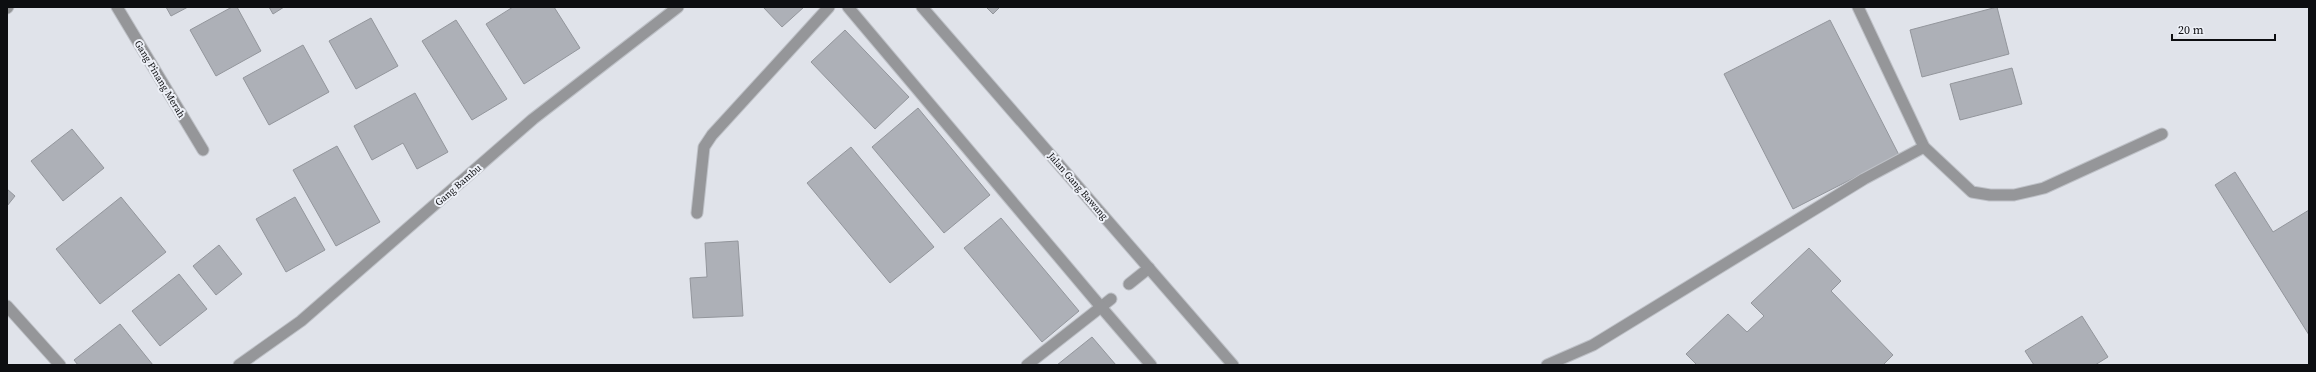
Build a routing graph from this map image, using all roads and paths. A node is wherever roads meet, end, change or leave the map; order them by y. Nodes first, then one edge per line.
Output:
1 (117, 7) edge
2 (678, 7) edge
3 (829, 7) edge
4 (848, 7) edge
5 (922, 7) edge
6 (1858, 7) edge
7 (2162, 134) dead end
8 (1924, 147) junction
9 (203, 150) dead end
10 (696, 213) dead end
11 (1148, 268) junction
12 (1129, 284) dead end
13 (1111, 299) dead end
14 (7, 306) edge
15 (1101, 307) junction
16 (60, 365) edge
17 (239, 365) edge
18 (1027, 365) edge
19 (1151, 365) edge
20 (1233, 365) edge
21 (1547, 365) edge

1 - 9 street, Gang Pinang Merah
2 - 17 street, Gang Bambu
3 - 10 street
4 - 15 street
5 - 11 street, Jalan Gang Bawang
6 - 8 street
7 - 8 street
8 - 21 street
11 - 12 street
11 - 20 street, Jalan Gang Bawang
13 - 15 street
14 - 16 street
15 - 18 street
15 - 19 street

